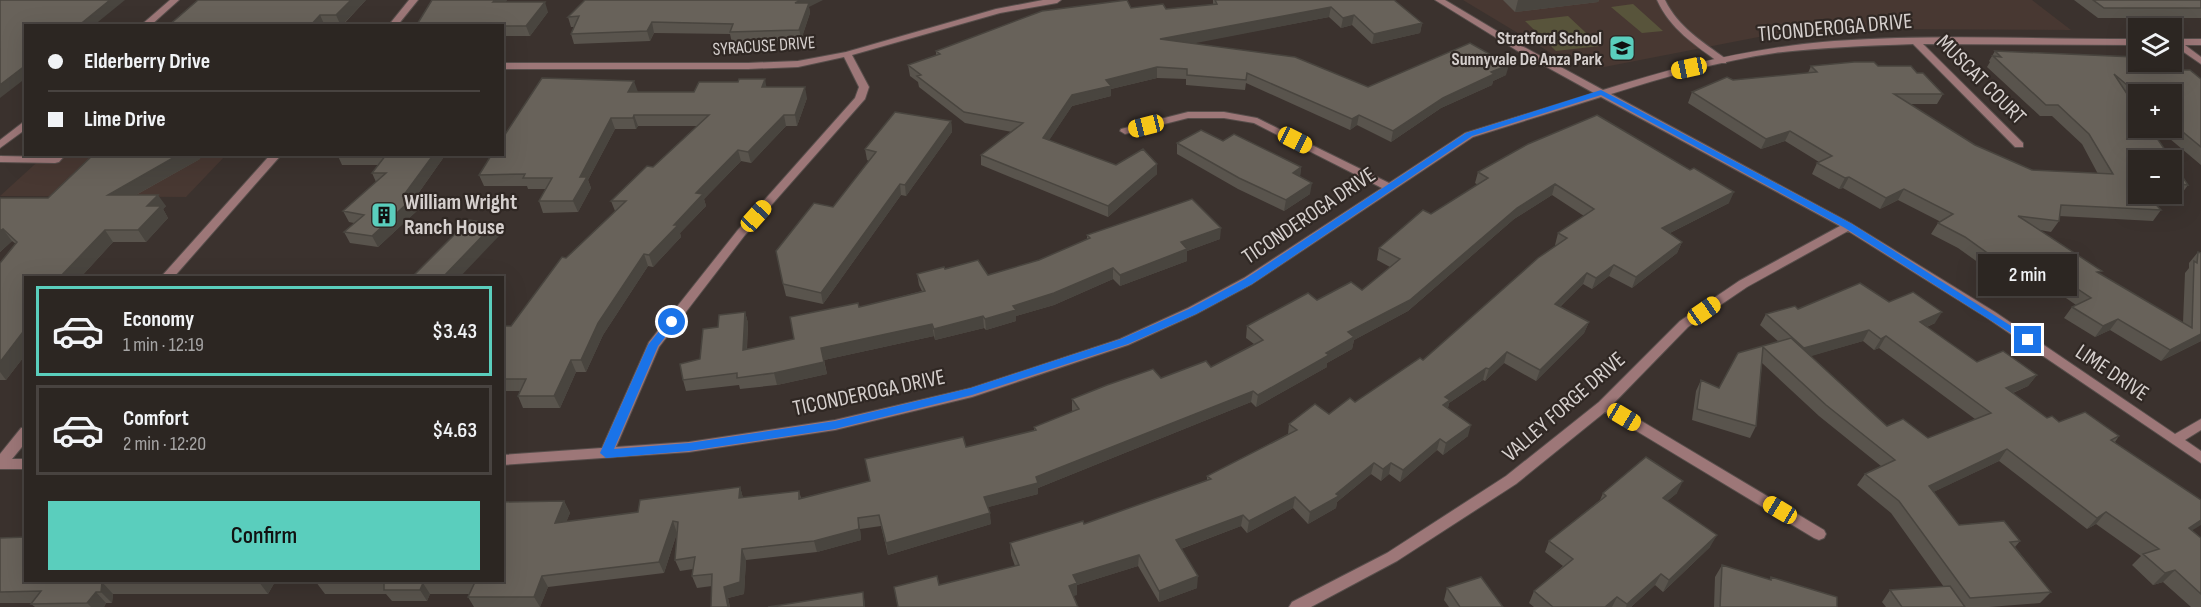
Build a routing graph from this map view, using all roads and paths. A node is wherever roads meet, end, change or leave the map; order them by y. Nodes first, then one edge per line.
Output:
1 (175, 0) edge
2 (414, 0) edge
3 (1057, 0) edge
4 (1439, 0) edge
5 (1661, 0) edge
6 (146, 24) edge
7 (394, 24) edge
8 (1915, 41) junction
9 (2128, 42) edge
10 (2182, 42) edge
11 (2201, 42) edge
12 (2182, 48) edge
13 (847, 54) junction
14 (1723, 61) junction
15 (2201, 62) edge
16 (504, 66) edge
17 (1601, 92) junction
18 (24, 125) edge
19 (1125, 131) dead end
20 (0, 144) edge
21 (2019, 146) dead end
22 (59, 156) edge
23 (275, 156) edge
24 (0, 159) edge
25 (1389, 187) junction
26 (1848, 226) junction
27 (168, 276) edge
28 (1604, 405) junction
29 (2201, 424) edge
30 (24, 434) edge
31 (2177, 439) junction
32 (606, 453) junction
33 (2201, 458) edge
34 (504, 460) edge
35 (0, 463) edge
36 (24, 464) edge
37 (1819, 534) dead end
38 (1297, 607) edge

1 - 6 street
2 - 7 street
3 - 13 street, SYRACUSE DRIVE
4 - 17 street, LIME DRIVE
5 - 14 street
8 - 9 street, TICONDEROGA DRIVE
8 - 14 street, TICONDEROGA DRIVE
8 - 21 street, MUSCAT COURT
10 - 11 street
12 - 15 street
13 - 16 street, SYRACUSE DRIVE
13 - 32 street
14 - 17 street, TICONDEROGA DRIVE
17 - 25 street, TICONDEROGA DRIVE
17 - 26 street, LIME DRIVE
18 - 20 street
19 - 25 street
22 - 24 street
23 - 27 street
25 - 32 street, TICONDEROGA DRIVE
26 - 28 street, VALLEY FORGE DRIVE
26 - 31 street, LIME DRIVE
28 - 37 street
28 - 38 street, VALLEY FORGE DRIVE
29 - 31 street
30 - 35 street
31 - 33 street, LIME DRIVE
32 - 34 street, TICONDEROGA DRIVE
35 - 36 street

